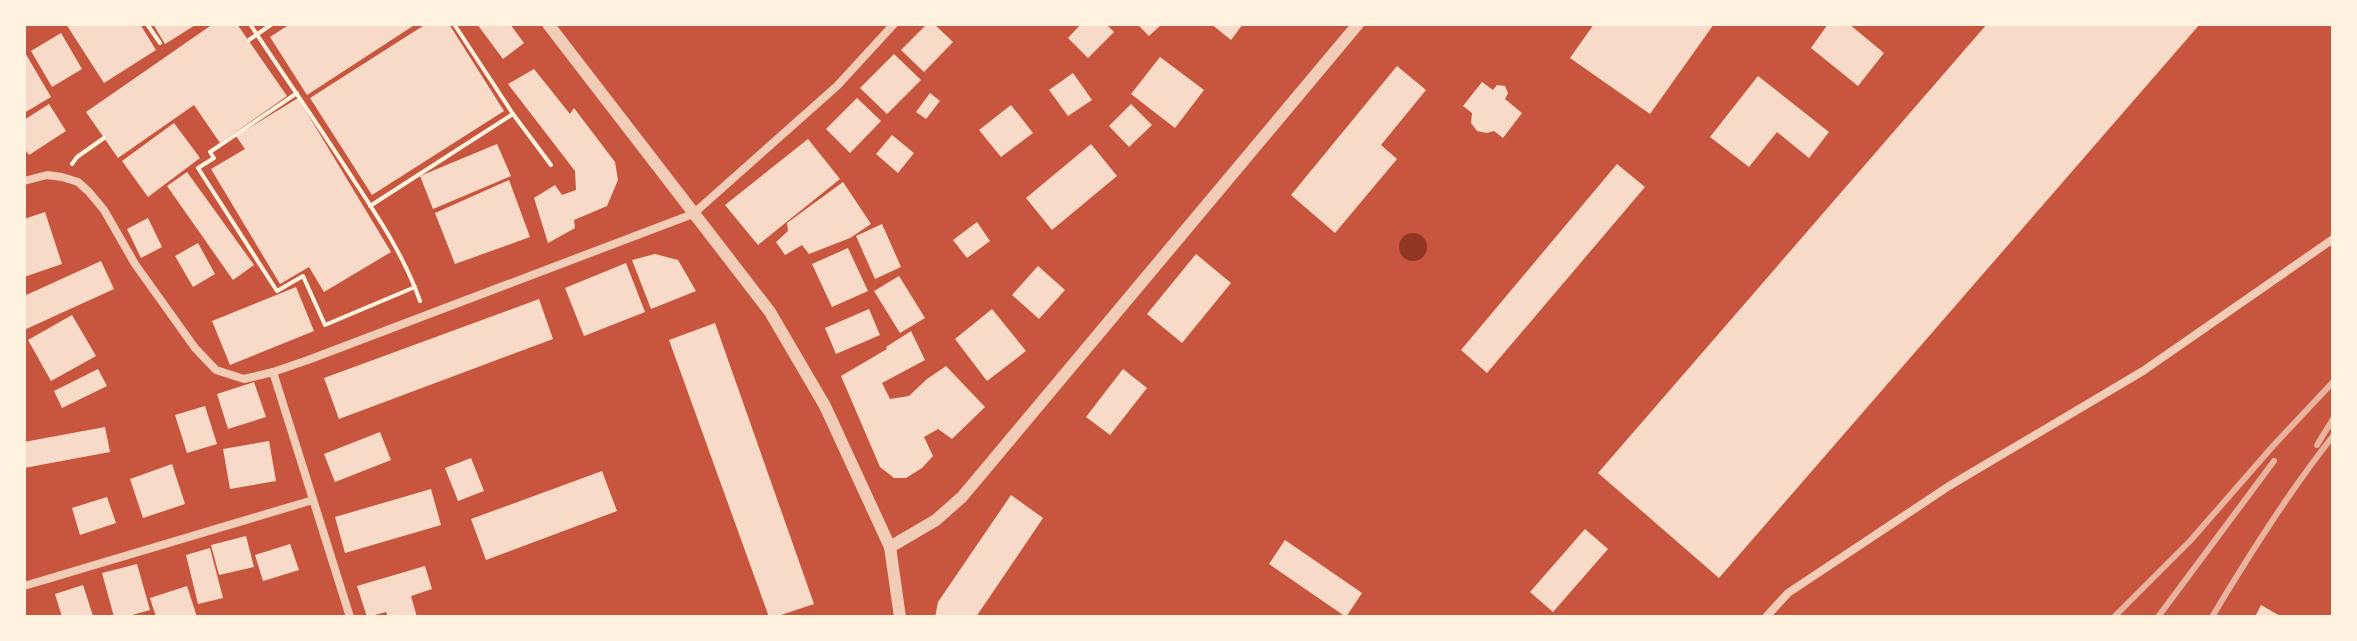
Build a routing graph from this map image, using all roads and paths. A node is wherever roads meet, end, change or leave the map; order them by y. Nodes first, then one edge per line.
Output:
1 (147, 24) edge
2 (250, 24) edge
3 (272, 24) edge
4 (454, 24) edge
5 (548, 24) edge
6 (894, 24) edge
7 (1358, 24) edge
8 (257, 35) junction
9 (249, 40) dead end
10 (160, 43) dead end
11 (297, 93) junction
12 (513, 114) junction
13 (104, 138) dead end
14 (551, 165) dead end
15 (62, 177) junction
16 (24, 181) edge
17 (370, 206) junction
18 (693, 214) junction
19 (2333, 239) edge
20 (415, 287) junction
21 (425, 316) junction
22 (273, 372) junction
23 (313, 500) junction
24 (890, 547) junction
25 (24, 586) edge
26 (350, 617) edge
27 (900, 617) edge
28 (1766, 617) edge

1 - 10 path
2 - 8 path
3 - 8 path
4 - 12 path
5 - 18 street
6 - 18 street
7 - 24 street
8 - 9 path
8 - 11 path
11 - 17 path
11 - 20 path
12 - 14 path
12 - 17 path
13 - 15 path
15 - 16 street
15 - 22 street
17 - 20 path
18 - 21 street
18 - 24 street
19 - 28 street
20 - 21 path
21 - 22 street
22 - 23 street
23 - 25 street
23 - 26 street
24 - 27 street

